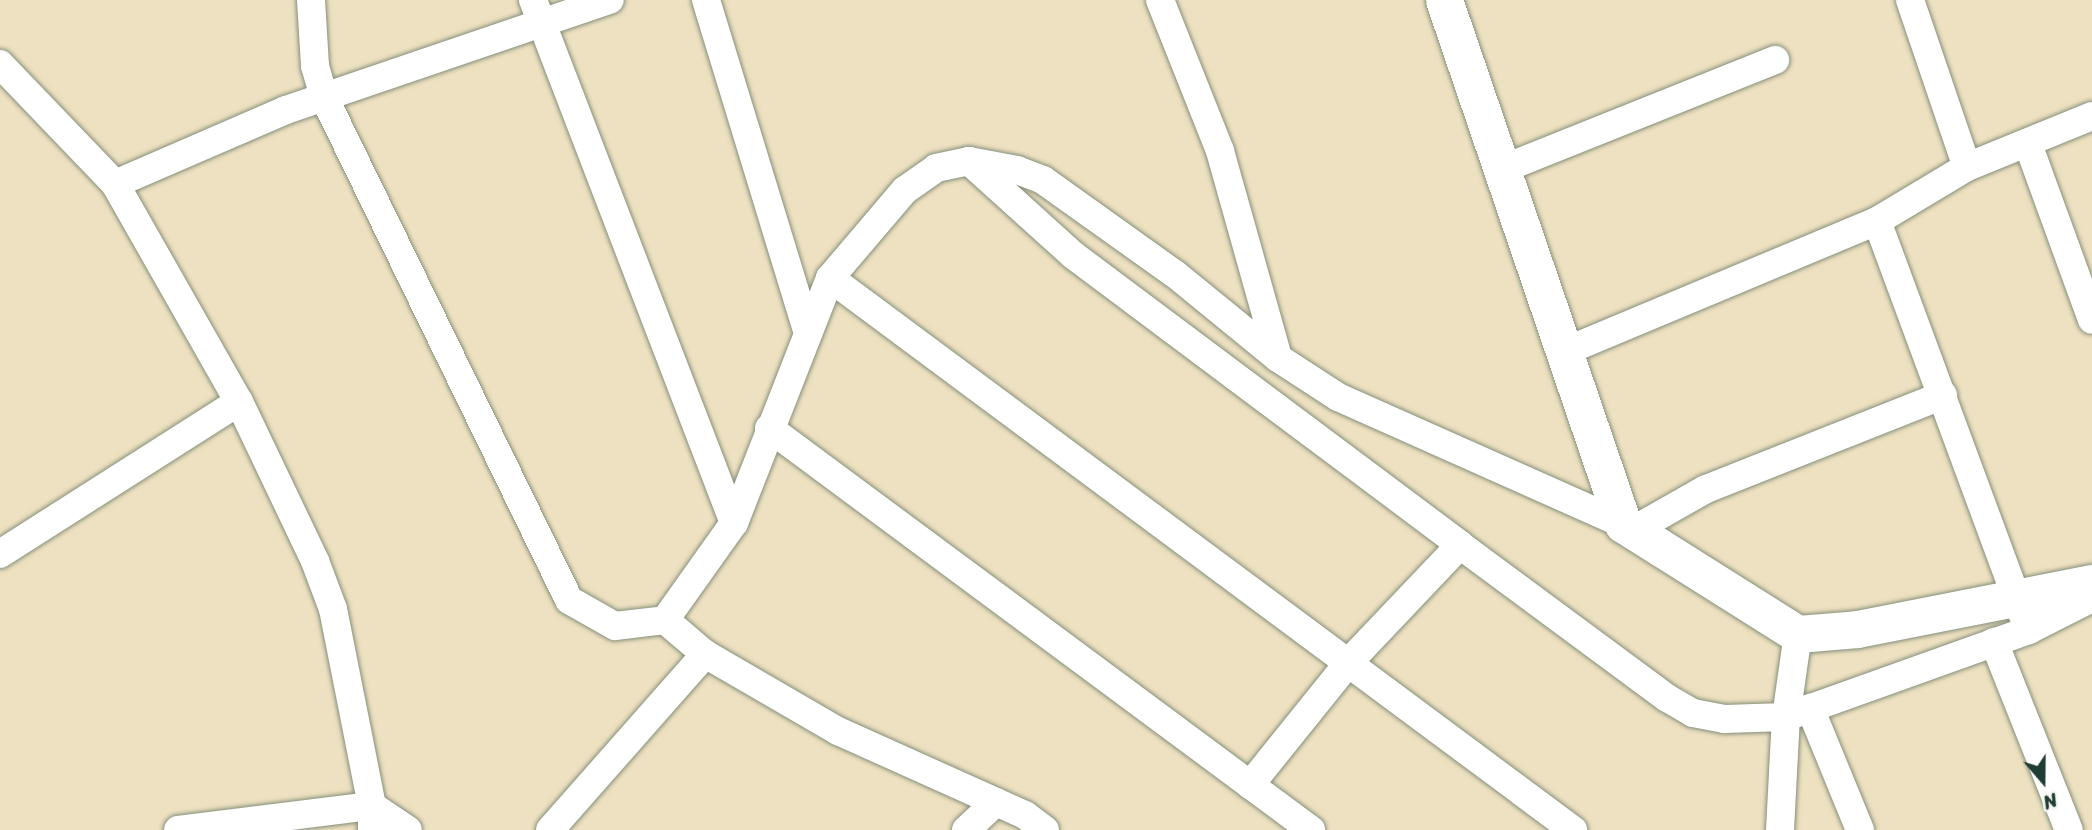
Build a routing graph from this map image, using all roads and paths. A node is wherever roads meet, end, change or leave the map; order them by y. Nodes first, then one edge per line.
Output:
1 (312, 0) edge
2 (610, 0) edge
3 (706, 0) edge
4 (1160, 0) edge
5 (1444, 0) edge
6 (1910, 0) edge
7 (538, 12) edge
8 (1775, 60) dead end
9 (0, 64) edge
10 (324, 97) junction
11 (2092, 116) edge
12 (2028, 144) junction
13 (969, 161) junction
14 (1967, 167) junction
15 (1505, 168) junction
16 (115, 184) junction
17 (1877, 221) junction
18 (830, 278) junction
19 (2092, 320) edge
20 (807, 331) junction
21 (1566, 351) junction
22 (1278, 358) junction
23 (1943, 395) junction
24 (239, 402) junction
25 (769, 428) junction
26 (734, 523) junction
27 (1628, 527) junction
28 (1460, 545) junction
29 (0, 554) edge
30 (2092, 583) edge
31 (2092, 598) edge
32 (2023, 615) junction
33 (665, 620) junction
34 (1798, 634) junction
35 (1994, 642) junction
36 (705, 654) junction
37 (1348, 663) junction
38 (1798, 713) junction
39 (1250, 785) junction
40 (996, 802) junction
41 (372, 818) edge
42 (178, 830) edge
43 (408, 830) edge
44 (550, 830) edge
45 (966, 830) edge
46 (1045, 830) edge
47 (1311, 830) edge
48 (1573, 830) edge
49 (1780, 830) edge
50 (1860, 830) edge
51 (2069, 830) edge

1 - 10 street
2 - 7 street
3 - 20 street
4 - 22 street
5 - 15 street
6 - 14 street
7 - 10 street
7 - 26 street
8 - 15 street
9 - 16 street
10 - 16 street
10 - 33 street
11 - 12 street
12 - 14 street
12 - 19 street
13 - 18 street
13 - 22 street
13 - 28 street
14 - 17 street
15 - 21 street
16 - 24 street
17 - 21 street
17 - 23 street
18 - 20 street
18 - 37 street
20 - 25 street
21 - 27 street
22 - 27 street
23 - 27 street
23 - 32 street
24 - 29 street
24 - 41 street
25 - 26 street
25 - 39 street
26 - 33 street
27 - 34 street
28 - 37 street
28 - 38 street
30 - 32 street
31 - 32 street
32 - 34 street
32 - 35 street
33 - 36 street
34 - 38 street
35 - 38 street
35 - 51 street
36 - 40 street
36 - 44 street
37 - 39 street
37 - 48 street
38 - 49 street
38 - 50 street
39 - 47 street
40 - 45 street
40 - 46 street
41 - 42 street
41 - 43 street

